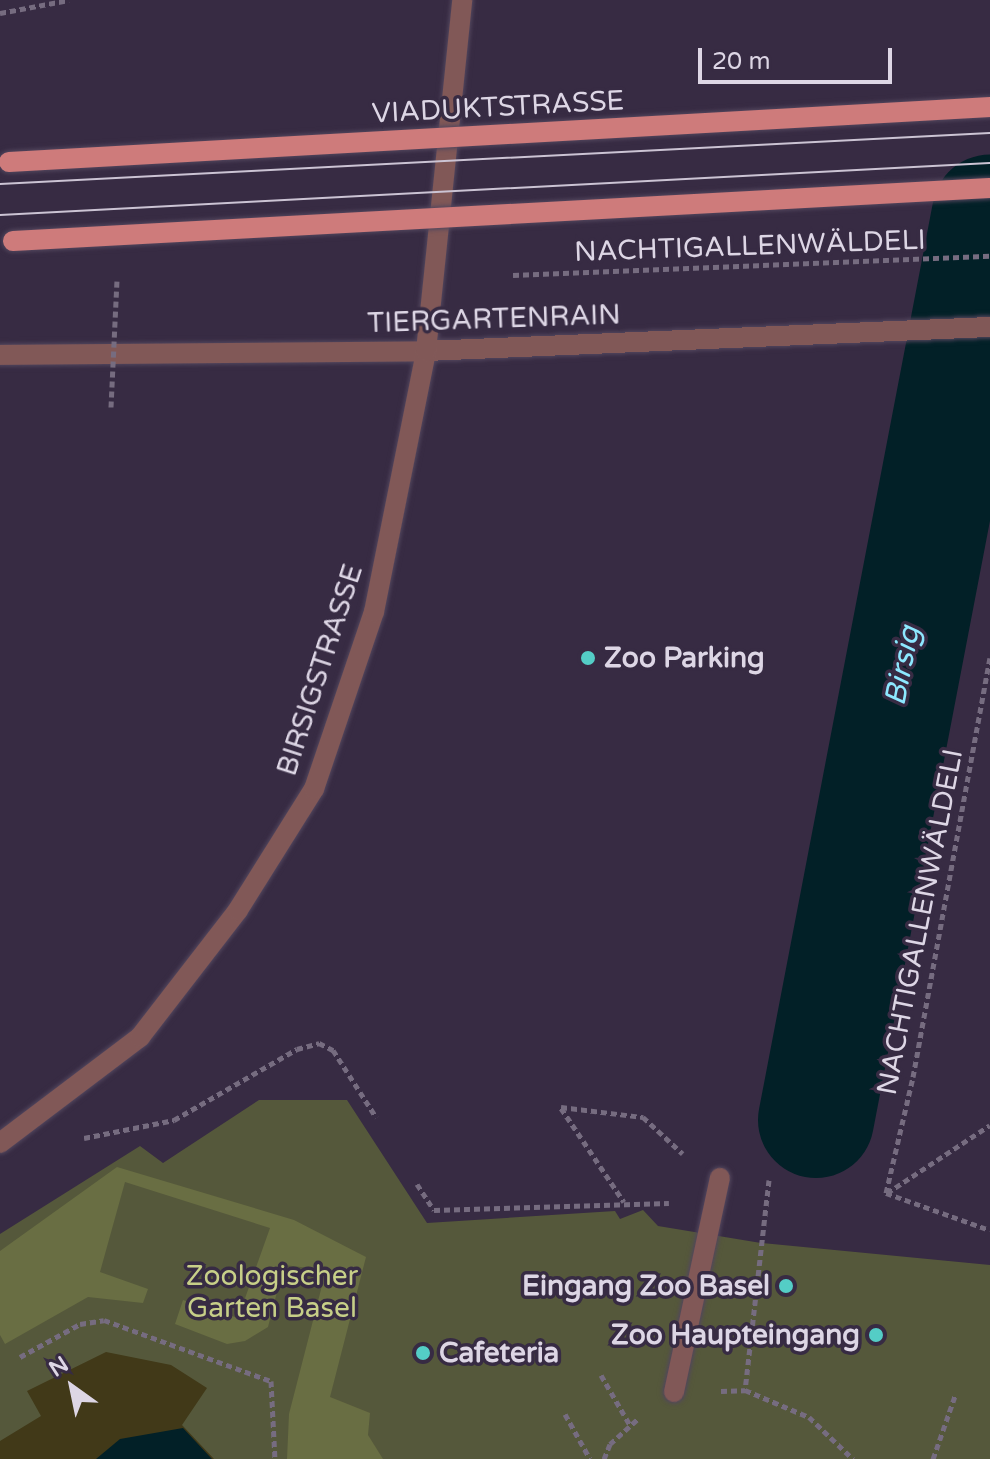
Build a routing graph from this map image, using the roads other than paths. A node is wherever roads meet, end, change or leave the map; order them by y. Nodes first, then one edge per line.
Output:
1 (462, 0) edge
2 (990, 107) edge
3 (9, 162) dead end
4 (990, 188) edge
5 (13, 241) dead end
6 (990, 327) edge
7 (426, 351) junction
8 (0, 355) edge
9 (0, 1143) edge
10 (720, 1178) road end
11 (674, 1392) road end

1 - 7 street, BIRSIGSTRASSE
2 - 3 main road, VIADUKTSTRASSE, bridge
4 - 5 main road, bridge
6 - 7 street, TIERGARTENRAIN
7 - 8 street, TIERGARTENRAIN
7 - 9 street, BIRSIGSTRASSE
10 - 11 street

